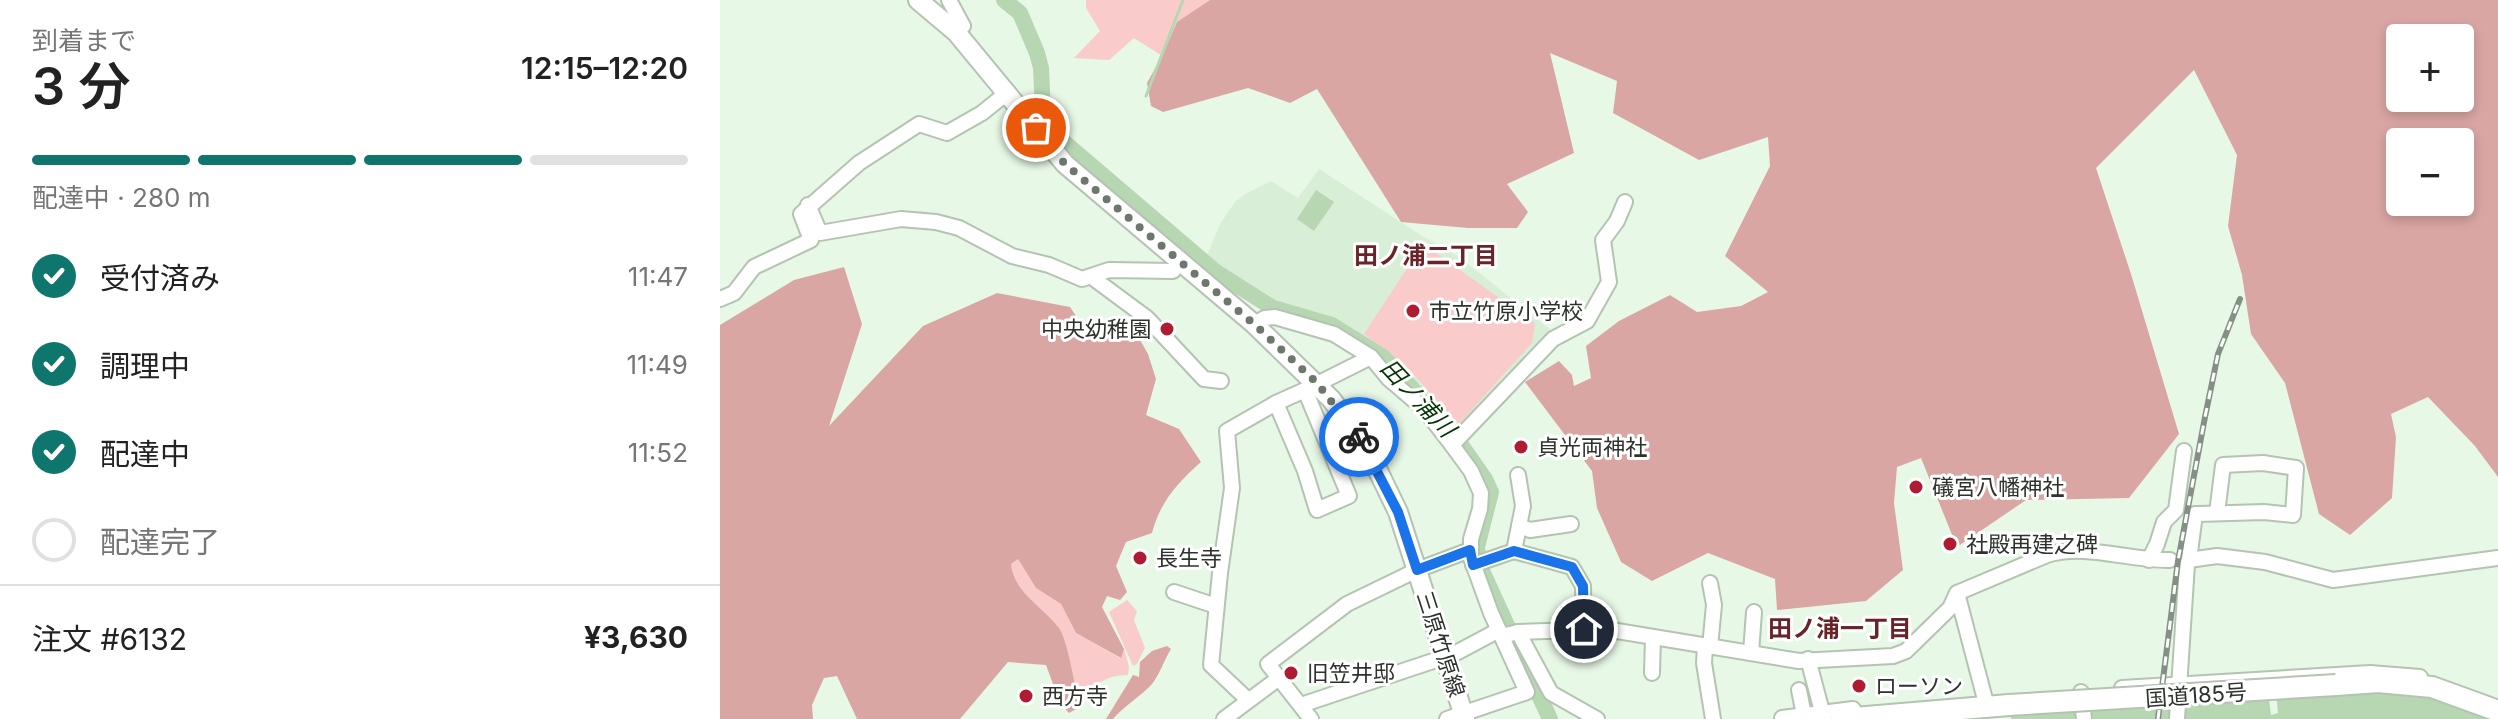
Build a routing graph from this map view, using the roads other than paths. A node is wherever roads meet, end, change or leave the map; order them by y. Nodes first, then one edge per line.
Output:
1 (918, 0) edge
2 (949, 0) edge
3 (956, 32) junction
4 (1008, 92) junction
5 (1625, 202) dead end
6 (808, 205) junction
7 (1180, 262) junction
8 (1093, 278) junction
9 (720, 299) edge
10 (1254, 324) junction
11 (1371, 357) junction
12 (1221, 381) dead end
13 (1311, 387) junction
14 (1276, 403) junction
15 (1456, 442) junction
16 (2184, 451) dead end
17 (1518, 475) dead end
18 (2217, 513) junction
19 (1571, 524) dead end
20 (1519, 526) junction
21 (1470, 550) junction
22 (1514, 551) junction
23 (2498, 558) edge
24 (2149, 560) junction
25 (2170, 560) dead end
26 (2189, 560) junction
27 (1473, 565) junction
28 (1417, 570) junction
29 (1710, 583) dead end
30 (1174, 592) dead end
31 (1957, 593) junction
32 (1216, 606) junction
33 (1754, 612) dead end
34 (1584, 629) junction
35 (1507, 633) junction
36 (1653, 637) junction
37 (1708, 646) junction
38 (1751, 653) junction
39 (1444, 657) junction
40 (1808, 659) junction
41 (1652, 673) dead end
42 (1279, 678) junction
43 (2424, 685) junction
44 (2180, 687) junction
45 (1799, 690) dead end
46 (2081, 694) junction
47 (1248, 700) junction
48 (2498, 703) edge
49 (1983, 708) edge
50 (2498, 711) edge
51 (1308, 715) edge
52 (1804, 715) junction
53 (1458, 717) edge
54 (1830, 717) edge
55 (1782, 718) edge
56 (1224, 719) edge
57 (1597, 719) edge
58 (1713, 719) edge
59 (2084, 719) edge
60 (2177, 719) edge
61 (2490, 719) edge

1 - 3 main road, 三原竹原線
2 - 3 street
3 - 4 main road, 三原竹原線
4 - 6 street
4 - 7 main road, 三原竹原線
5 - 15 street
6 - 8 street
6 - 9 street
7 - 8 street
7 - 10 main road, 三原竹原線
8 - 12 street
10 - 11 street
10 - 13 main road, 三原竹原線
11 - 13 street
11 - 15 street
13 - 14 street
13 - 14 street
13 - 28 main road, 三原竹原線
14 - 32 street
15 - 21 street
16 - 24 street
17 - 20 street
18 - 18 street
18 - 26 street
19 - 20 street
20 - 22 street
21 - 27 street
21 - 28 street
22 - 27 street
22 - 34 street
23 - 26 street
24 - 25 street
24 - 31 street
26 - 44 street
27 - 35 street
28 - 39 main road, 三原竹原線
28 - 42 street
29 - 37 street
30 - 32 street
31 - 40 street
31 - 49 street
32 - 47 street
33 - 38 street
34 - 35 street
34 - 36 street
35 - 39 street
35 - 53 street
35 - 57 street
36 - 37 street
36 - 41 street
37 - 38 street
37 - 58 street
38 - 40 street
39 - 51 street
39 - 53 main road, 三原竹原線
40 - 54 street
42 - 47 street
42 - 51 street
43 - 44 street
43 - 48 street
43 - 49 highway, 国道185号, bridge
43 - 50 highway, 国道185号
43 - 61 highway, 国道185号
44 - 46 street
44 - 60 street
45 - 52 street
46 - 49 street
46 - 59 street
47 - 56 street
49 - 54 highway, 国道185号
52 - 54 street
52 - 55 street

